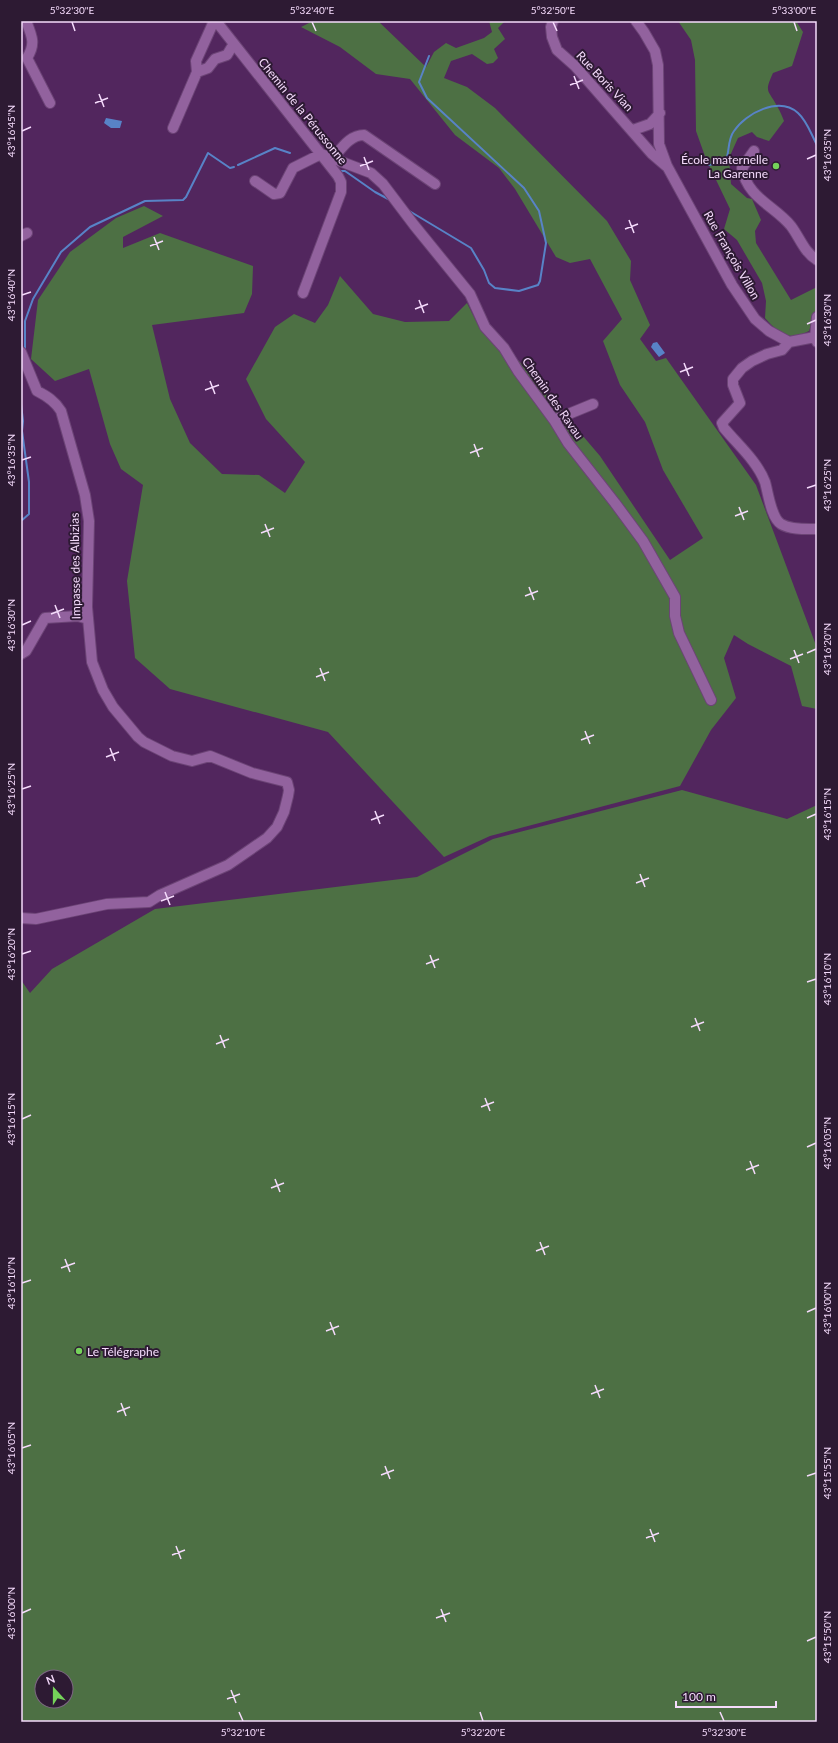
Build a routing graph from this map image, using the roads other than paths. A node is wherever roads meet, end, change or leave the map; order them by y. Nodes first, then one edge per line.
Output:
1 (26, 21) edge
2 (215, 21) edge
3 (553, 21) edge
4 (636, 21) edge
5 (21, 28) edge
6 (234, 45) junction
7 (197, 72) junction
8 (50, 103) dead end
9 (660, 113) junction
10 (173, 128) dead end
11 (632, 130) junction
12 (754, 151) dead end
13 (321, 154) junction
14 (652, 154) joint
15 (333, 158) junction
16 (667, 166) junction
17 (255, 182) dead end
18 (435, 184) dead end
19 (817, 260) edge
20 (303, 293) dead end
21 (817, 317) edge
22 (816, 340) edge
23 (789, 342) junction
24 (21, 352) edge
25 (593, 404) dead end
26 (554, 420) junction
27 (817, 529) edge
28 (88, 619) junction
29 (21, 654) edge
30 (712, 700) dead end
31 (21, 918) edge

1 - 5 street
1 - 8 street
2 - 6 street, Chemin de la Pérussonne
2 - 7 street
3 - 11 street, Rue Boris Vian
4 - 9 street, Rue François Villon
6 - 7 street
6 - 13 street, Chemin de la Pérussonne
7 - 10 street
9 - 11 street
9 - 16 street, Rue François Villon
11 - 14 street, Rue Boris Vian
12 - 19 street
13 - 15 street, Chemin des Ravau
13 - 17 street
13 - 20 street, Chemin de la Pérussonne
14 - 16 street, Rue François Villon
15 - 18 street
15 - 26 street, Chemin des Ravau
16 - 23 street, Rue François Villon
21 - 22 street
22 - 23 street
23 - 27 street
24 - 28 street, Impasse des Albizias
25 - 26 street
26 - 30 street, Chemin des Ravau
28 - 29 street
28 - 31 street, Impasse des Albizias

